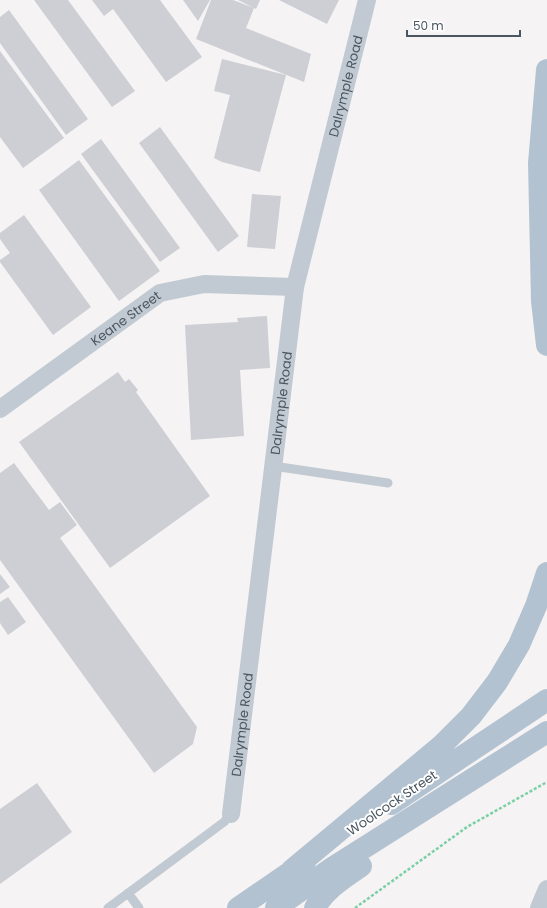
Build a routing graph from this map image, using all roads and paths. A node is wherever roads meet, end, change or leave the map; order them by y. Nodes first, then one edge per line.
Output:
1 (367, 0) edge
2 (547, 70) edge
3 (295, 287) junction
4 (547, 345) edge
5 (0, 409) edge
6 (273, 466) junction
7 (388, 483) dead end
8 (547, 573) edge
9 (547, 700) edge
10 (547, 732) edge
11 (547, 782) edge
12 (449, 794) junction
13 (230, 814) joint
14 (292, 870) junction
15 (547, 889) edge
16 (128, 893) junction
17 (108, 908) edge
18 (139, 908) edge
19 (238, 908) edge
20 (276, 908) edge
21 (315, 908) edge
22 (354, 908) edge
23 (539, 908) edge

1 - 3 street, Dalrymple Road
2 - 4 main road
3 - 5 street, Keane Street
3 - 6 street, Dalrymple Road
6 - 7 lane
6 - 13 street, Dalrymple Road
8 - 14 main road
9 - 14 main road, Woolcock Street
10 - 12 main road, Woolcock Street
11 - 22 path
12 - 20 main road, Woolcock Street
12 - 21 main road
13 - 16 lane
14 - 19 main road, Woolcock Street
15 - 23 street
16 - 17 lane
16 - 18 lane

